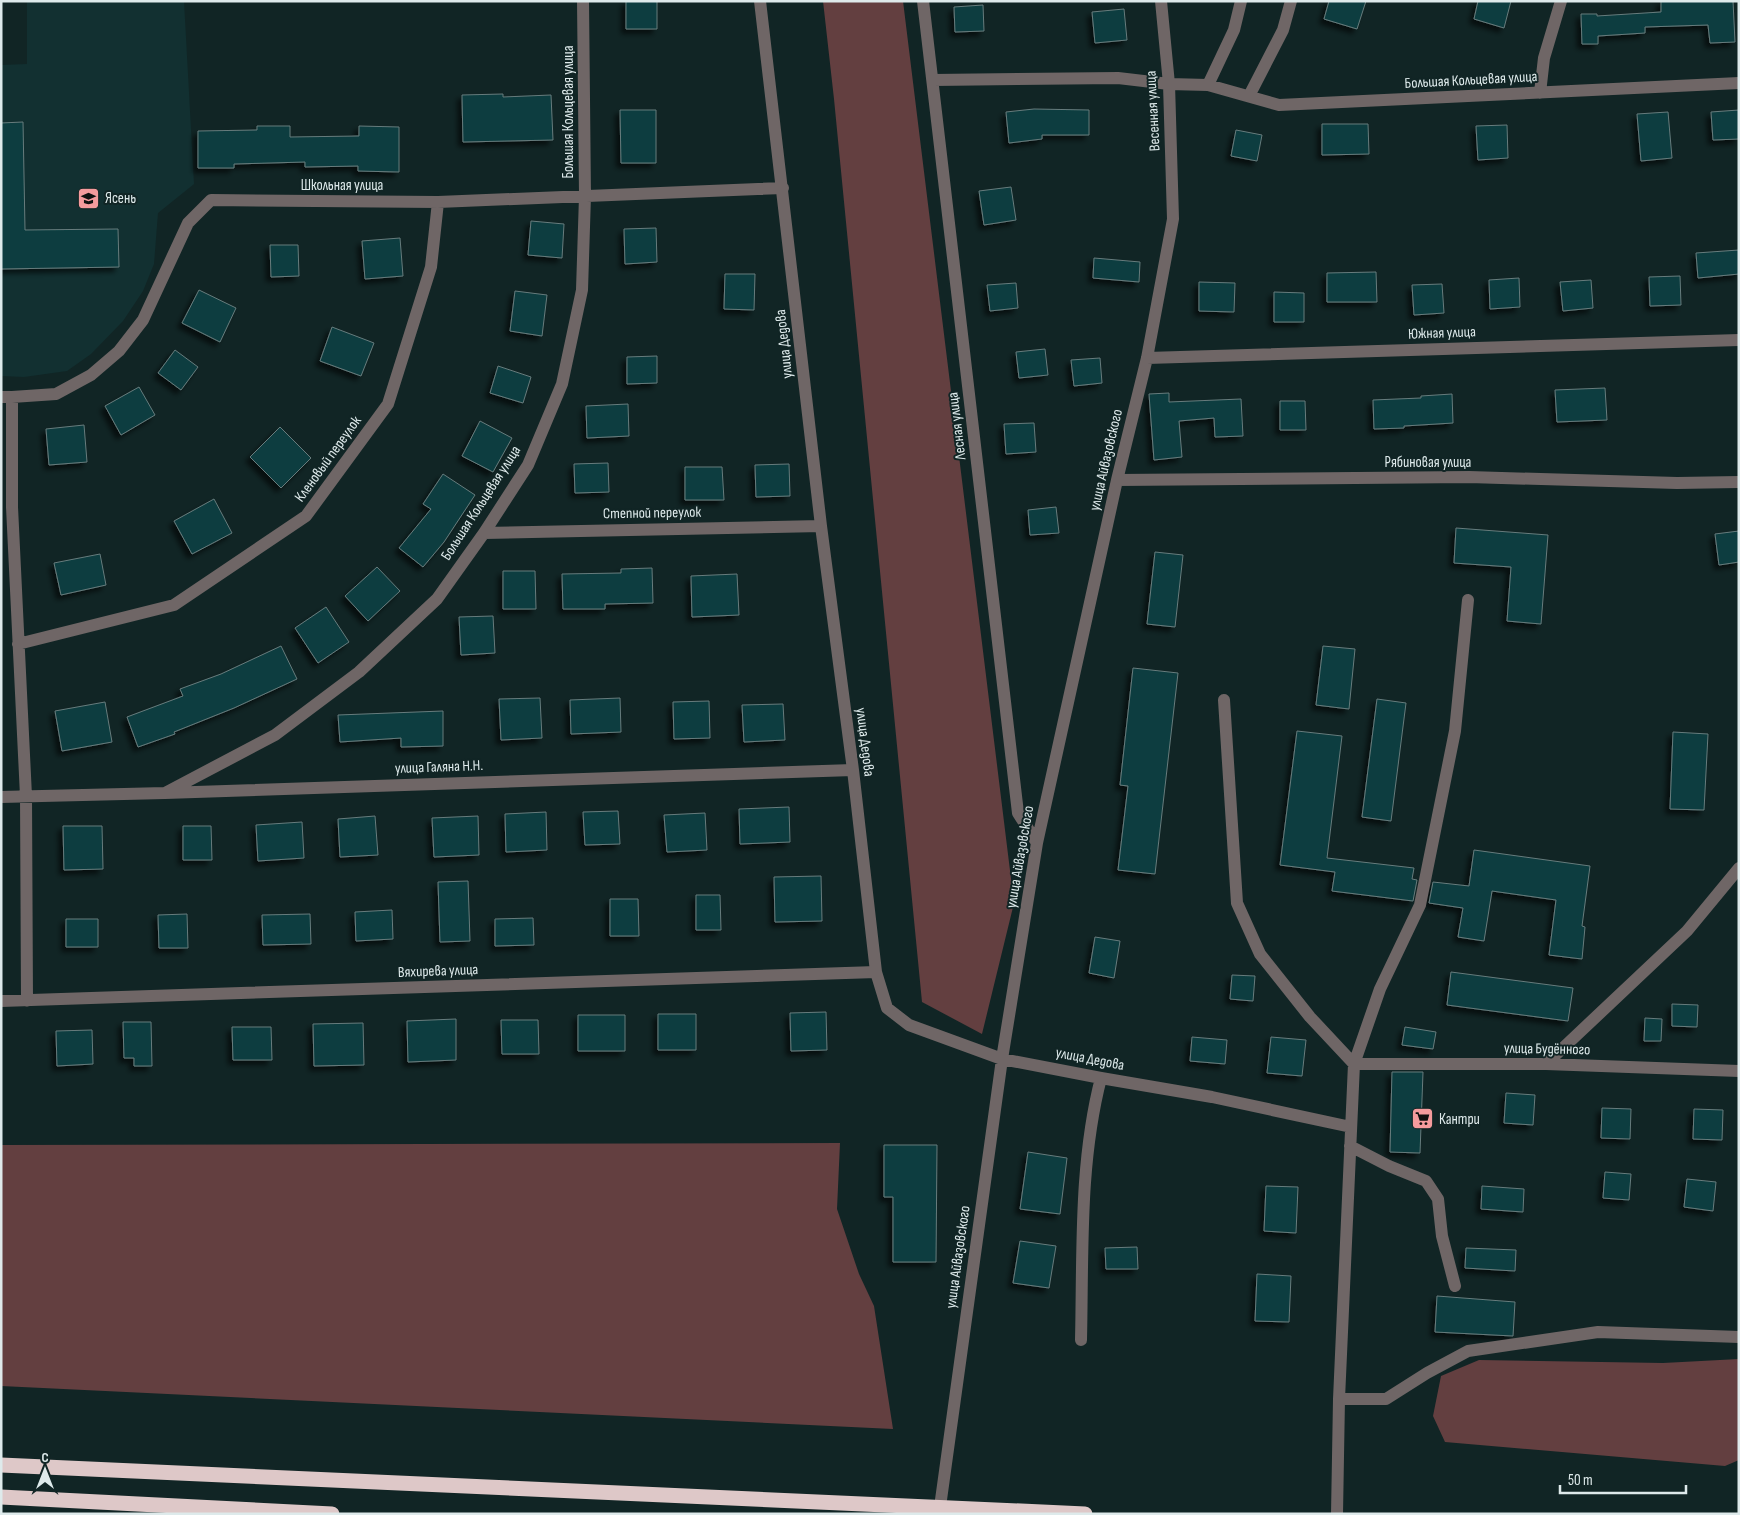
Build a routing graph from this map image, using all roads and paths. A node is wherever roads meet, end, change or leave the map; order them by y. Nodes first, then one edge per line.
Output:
1 (583, 1) edge
2 (760, 1) edge
3 (923, 1) edge
4 (1161, 1) edge
5 (1241, 1) edge
6 (1291, 1) edge
7 (1560, 1) edge
8 (933, 80) junction
9 (1169, 84) junction
10 (1739, 84) edge
11 (1208, 86) junction
12 (1540, 93) junction
13 (1249, 96) junction
14 (783, 188) junction
15 (585, 196) junction
16 (438, 202) junction
17 (1173, 219) joint
18 (1739, 340) edge
19 (1147, 358) junction
20 (6, 397) edge
21 (1117, 480) junction
22 (1739, 482) edge
23 (7, 507) edge
24 (821, 526) junction
25 (484, 533) junction
26 (1468, 600) dead end
27 (18, 644) junction
28 (1224, 700) dead end
29 (853, 770) junction
30 (165, 793) junction
31 (26, 796) junction
32 (1, 797) edge
33 (1037, 843) junction
34 (1739, 868) edge
35 (876, 972) junction
36 (1, 1001) edge
37 (27, 1001) junction
38 (1002, 1059) junction
39 (1354, 1064) junction
40 (1546, 1064) junction
41 (1739, 1071) edge
42 (1101, 1078) junction
43 (1351, 1127) junction
44 (1350, 1146) junction
45 (1455, 1286) dead end
46 (1739, 1337) edge
47 (1080, 1340) dead end
48 (1339, 1399) junction
49 (1, 1465) edge
50 (1, 1497) edge
51 (940, 1507) junction
52 (332, 1514) edge
53 (1085, 1514) edge
54 (1338, 1514) edge

1 - 15 street, Большая Кольцевая улица
2 - 14 street, улица Дедова
3 - 8 street, Лесная улица
4 - 9 street, Весенная улица
5 - 11 street
6 - 13 street
7 - 12 street
8 - 9 street, Большая Кольцевая улица
8 - 33 street, Лесная улица
9 - 11 street, Большая Кольцевая улица
9 - 17 street, Весенная улица
10 - 12 street, Большая Кольцевая улица
11 - 13 street, Большая Кольцевая улица
12 - 13 street, Большая Кольцевая улица
14 - 15 street, Школьная улица
14 - 24 street, улица Дедова
15 - 16 street, Школьная улица
15 - 25 street, Большая Кольцевая улица
16 - 20 street, Школьная улица
16 - 27 street, Кленовый переулок
17 - 19 street, улица Айвазовского
18 - 19 street, Южная улица
19 - 21 street, улица Айвазовского
20 - 23 street
21 - 22 street, Рябиновая улица
21 - 33 street, улица Айвазовского
23 - 27 street
24 - 25 street, Степной переулок
24 - 29 street, улица Дедова
25 - 30 street, Большая Кольцевая улица
26 - 39 street
27 - 31 street
28 - 39 street
29 - 30 street, улица Галяна Н.Н.
29 - 35 street, улица Дедова
30 - 31 street, улица Галяна Н.Н.
31 - 32 street
31 - 37 street
33 - 38 street, улица Айвазовского
34 - 40 street
35 - 37 street, Вяхирева улица
35 - 38 street, улица Дедова
36 - 37 street, Вяхирева улица
38 - 42 street, улица Дедова
38 - 51 street, улица Айвазовского
39 - 40 street, улица Будённого
39 - 43 street
40 - 41 street, улица Будённого
42 - 43 street, улица Дедова
42 - 47 street
43 - 44 street
44 - 45 street
44 - 48 street
46 - 48 street
48 - 54 street
49 - 51 highway
50 - 52 highway
51 - 53 highway

